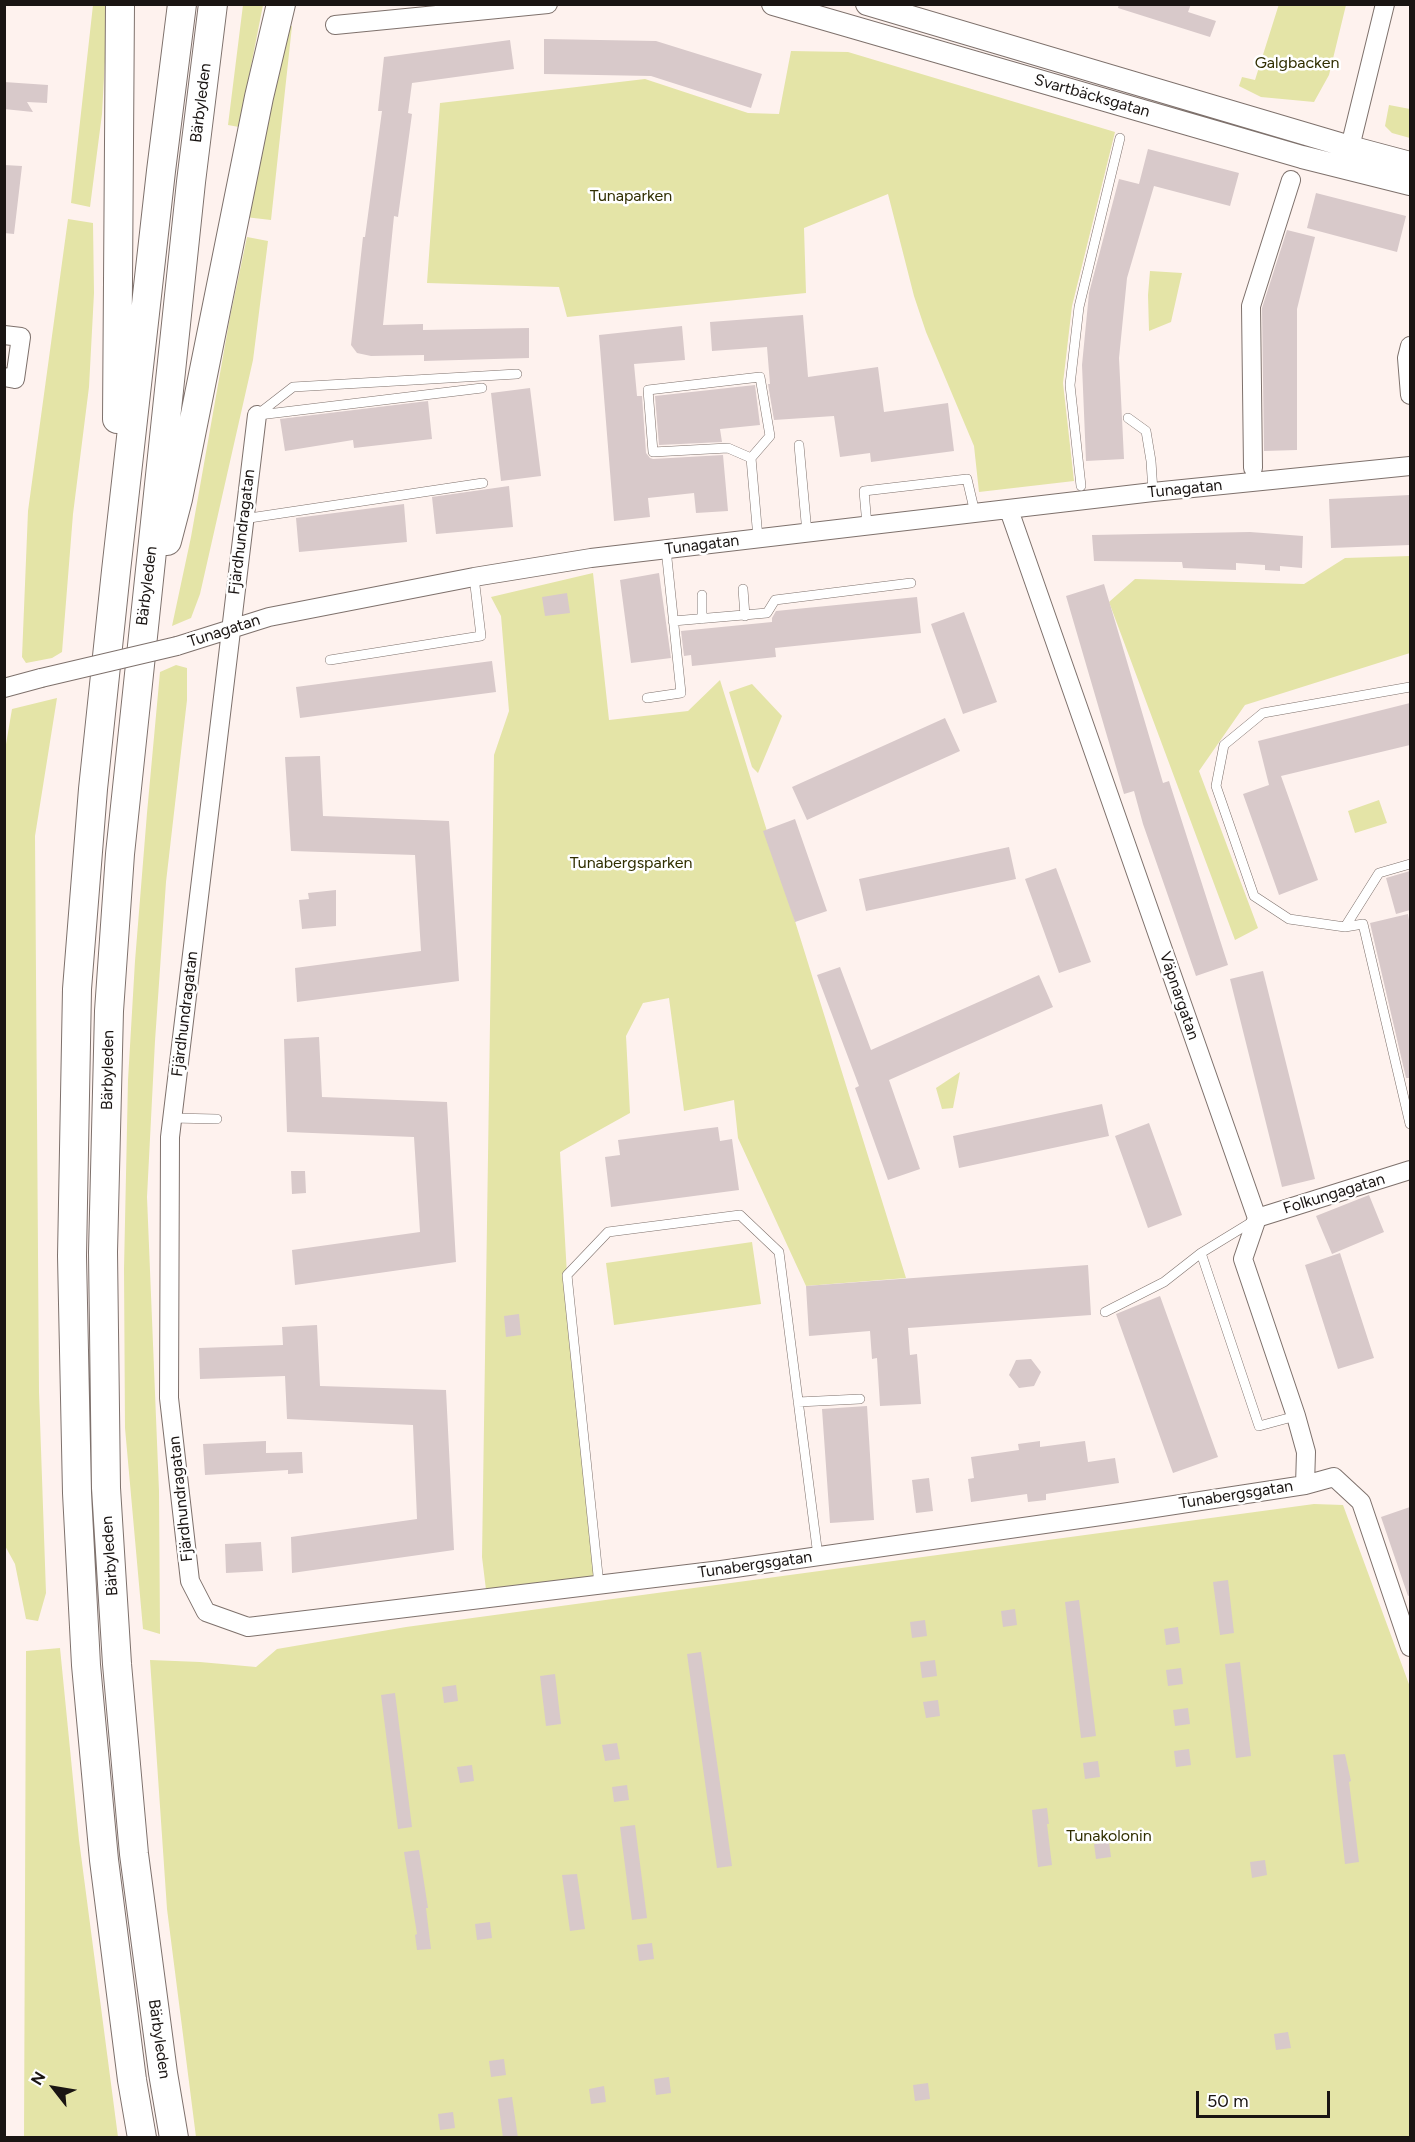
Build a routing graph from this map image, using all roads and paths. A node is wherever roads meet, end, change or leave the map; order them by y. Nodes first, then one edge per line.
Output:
1 (120, 4) edge
2 (182, 4) edge
3 (213, 4) edge
4 (280, 4) edge
5 (548, 4) edge
6 (773, 4) edge
7 (867, 4) edge
8 (1385, 4) edge
9 (335, 25) dead end
10 (1120, 138) dead end
11 (1350, 147) junction
12 (1410, 163) edge
13 (1291, 180) dead end
14 (1410, 184) edge
15 (4, 335) edge
16 (1410, 346) edge
17 (517, 374) dead end
18 (4, 377) edge
19 (483, 388) dead end
20 (1410, 395) edge
21 (257, 415) junction
22 (1128, 418) dead end
23 (799, 445) dead end
24 (751, 458) junction
25 (1410, 466) edge
26 (1253, 468) dead end
27 (483, 483) dead end
28 (1081, 486) dead end
29 (1153, 492) junction
30 (1009, 510) junction
31 (975, 513) junction
32 (243, 519) junction
33 (867, 525) junction
34 (807, 533) junction
35 (758, 538) junction
36 (666, 549) junction
37 (116, 571) junction
38 (474, 577) junction
39 (911, 583) dead end
40 (743, 590) dead end
41 (702, 595) dead end
42 (745, 616) junction
43 (702, 619) junction
44 (673, 621) junction
45 (230, 629) junction
46 (141, 642) junction
47 (330, 660) dead end
48 (1410, 687) edge
49 (4, 688) edge
50 (647, 698) dead end
51 (1410, 864) edge
52 (1345, 927) junction
53 (172, 1118) junction
54 (217, 1119) dead end
55 (1410, 1124) edge
56 (1410, 1170) edge
57 (1257, 1218) junction
58 (1201, 1252) junction
59 (1105, 1312) dead end
60 (860, 1399) dead end
61 (798, 1402) junction
62 (1296, 1416) junction
63 (1305, 1485) junction
64 (818, 1556) junction
65 (599, 1585) junction
66 (206, 1612) joint
67 (1410, 1647) edge
68 (142, 2138) edge
69 (174, 2138) edge

1 - 37 main road
2 - 37 main road, Bärbyleden
3 - 46 main road, Bärbyleden
4 - 46 main road
5 - 9 street
6 - 14 street, Svartbäcksgatan
7 - 11 street, Svartbäcksgatan
8 - 11 street
10 - 28 lane
11 - 12 street, Svartbäcksgatan
13 - 26 street
15 - 18 street
16 - 20 street
17 - 21 lane
19 - 21 lane
21 - 32 street, Fjärdhundragatan
22 - 29 lane
23 - 34 lane
24 - 24 lane
24 - 35 lane
25 - 29 street, Tunagatan
27 - 32 lane
29 - 30 street, Tunagatan
30 - 31 street, Tunagatan
30 - 57 street, Väpnargatan
31 - 33 street, Tunagatan
31 - 33 lane
32 - 45 street, Fjärdhundragatan
33 - 34 street, Tunagatan
34 - 35 street, Tunagatan
35 - 36 street, Tunagatan
36 - 38 street, Tunagatan
36 - 44 lane
37 - 68 main road, Bärbyleden
38 - 45 street, Tunagatan
38 - 47 lane
39 - 42 lane
40 - 42 lane
41 - 43 lane
42 - 43 lane
43 - 44 lane
44 - 50 lane
45 - 49 street, Tunagatan, bridge
45 - 53 street, Fjärdhundragatan
46 - 69 main road, Bärbyleden
48 - 52 lane
51 - 52 lane
52 - 55 lane
53 - 54 lane
53 - 66 street, Fjärdhundragatan
56 - 57 street, Folkungagatan
57 - 58 lane
57 - 62 street
58 - 59 lane
58 - 62 lane
60 - 61 lane
61 - 64 lane
61 - 65 lane
62 - 63 street
63 - 64 street, Tunabergsgatan
63 - 67 street, Tunabergsgatan
64 - 65 street, Tunabergsgatan
65 - 66 street, Tunabergsgatan

